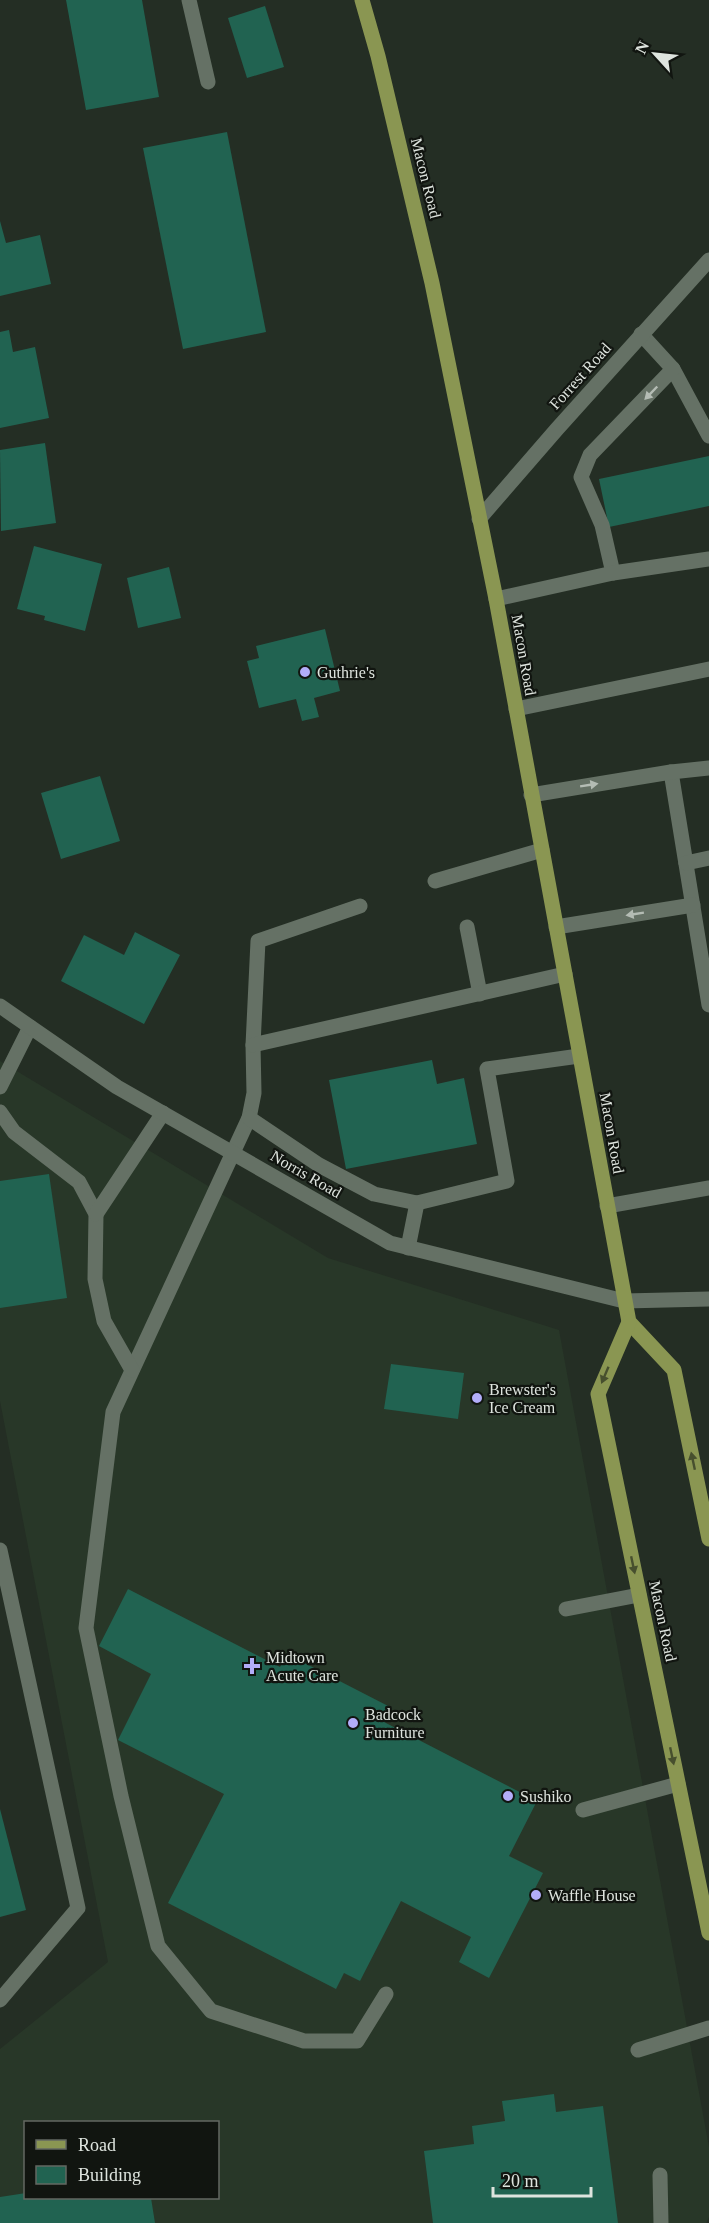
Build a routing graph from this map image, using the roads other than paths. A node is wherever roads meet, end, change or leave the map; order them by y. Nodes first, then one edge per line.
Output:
1 (205, 0) edge
2 (362, 0) edge
3 (189, 2) edge
4 (208, 82) dead end
5 (709, 260) edge
6 (641, 334) junction
7 (673, 369) junction
8 (709, 435) edge
9 (479, 519) junction
10 (709, 559) edge
11 (613, 573) junction
12 (496, 599) junction
13 (709, 669) edge
14 (516, 709) junction
15 (709, 768) edge
16 (671, 772) junction
17 (531, 795) junction
18 (542, 850) junction
19 (709, 858) edge
20 (686, 862) junction
21 (435, 881) dead end
22 (693, 904) junction
23 (360, 906) dead end
24 (466, 927) dead end
25 (556, 927) junction
26 (704, 935) edge
27 (565, 974) junction
28 (480, 994) junction
29 (709, 1005) edge
30 (0, 1006) edge
31 (30, 1027) junction
32 (252, 1045) junction
33 (579, 1056) junction
34 (0, 1087) edge
35 (0, 1112) edge
36 (163, 1113) junction
37 (249, 1118) junction
38 (233, 1153) junction
39 (709, 1188) edge
40 (417, 1203) junction
41 (607, 1206) junction
42 (96, 1214) junction
43 (408, 1248) junction
44 (709, 1299) edge
45 (624, 1301) junction
46 (629, 1322) junction
47 (132, 1370) junction
48 (709, 1539) edge
49 (0, 1550) edge
50 (639, 1595) junction
51 (566, 1609) dead end
52 (678, 1785) junction
53 (583, 1810) dead end
54 (709, 1933) edge
55 (386, 1994) dead end
56 (0, 2000) edge
57 (709, 2028) edge
58 (638, 2050) dead end
59 (660, 2175) dead end
60 (661, 2223) edge

1 - 3 street
2 - 9 main road, Macon Road
3 - 4 street
5 - 6 street, Forrest Road
6 - 7 street
6 - 9 street, Forrest Road
7 - 8 street
7 -> 11 street
9 - 12 main road, Macon Road
10 - 11 street
11 - 12 street
12 - 14 main road, Macon Road
13 - 14 street
14 - 17 main road, Macon Road
15 - 16 street
17 -> 16 street
16 - 20 street
17 - 18 main road, Macon Road
18 - 21 street
18 - 25 main road, Macon Road
19 - 20 street
20 - 22 street
22 -> 25 street
22 - 26 street
23 - 32 street
24 - 28 street
25 - 27 main road, Macon Road
26 - 29 street
27 - 28 street
27 - 33 main road, Macon Road
28 - 32 street
30 - 31 street, Norris Road
31 - 34 street
31 - 36 street, Norris Road
32 - 37 street
33 - 40 street
33 - 41 main road, Macon Road
35 - 42 street
36 - 38 street, Norris Road
36 - 42 street
37 - 38 street
37 - 40 street
38 - 43 street, Norris Road
38 - 47 street
39 - 41 street
40 - 43 street
41 - 45 main road, Macon Road
42 - 47 street
43 - 45 street, Norris Road
44 - 45 street, Norris Road
45 - 46 main road, Macon Road
48 -> 46 main road, Macon Road
46 -> 50 main road, Macon Road
47 - 55 street
49 - 56 street
50 - 51 street
50 -> 52 main road, Macon Road
52 - 53 street
52 - 54 main road, Macon Road
57 - 58 street
59 - 60 street

